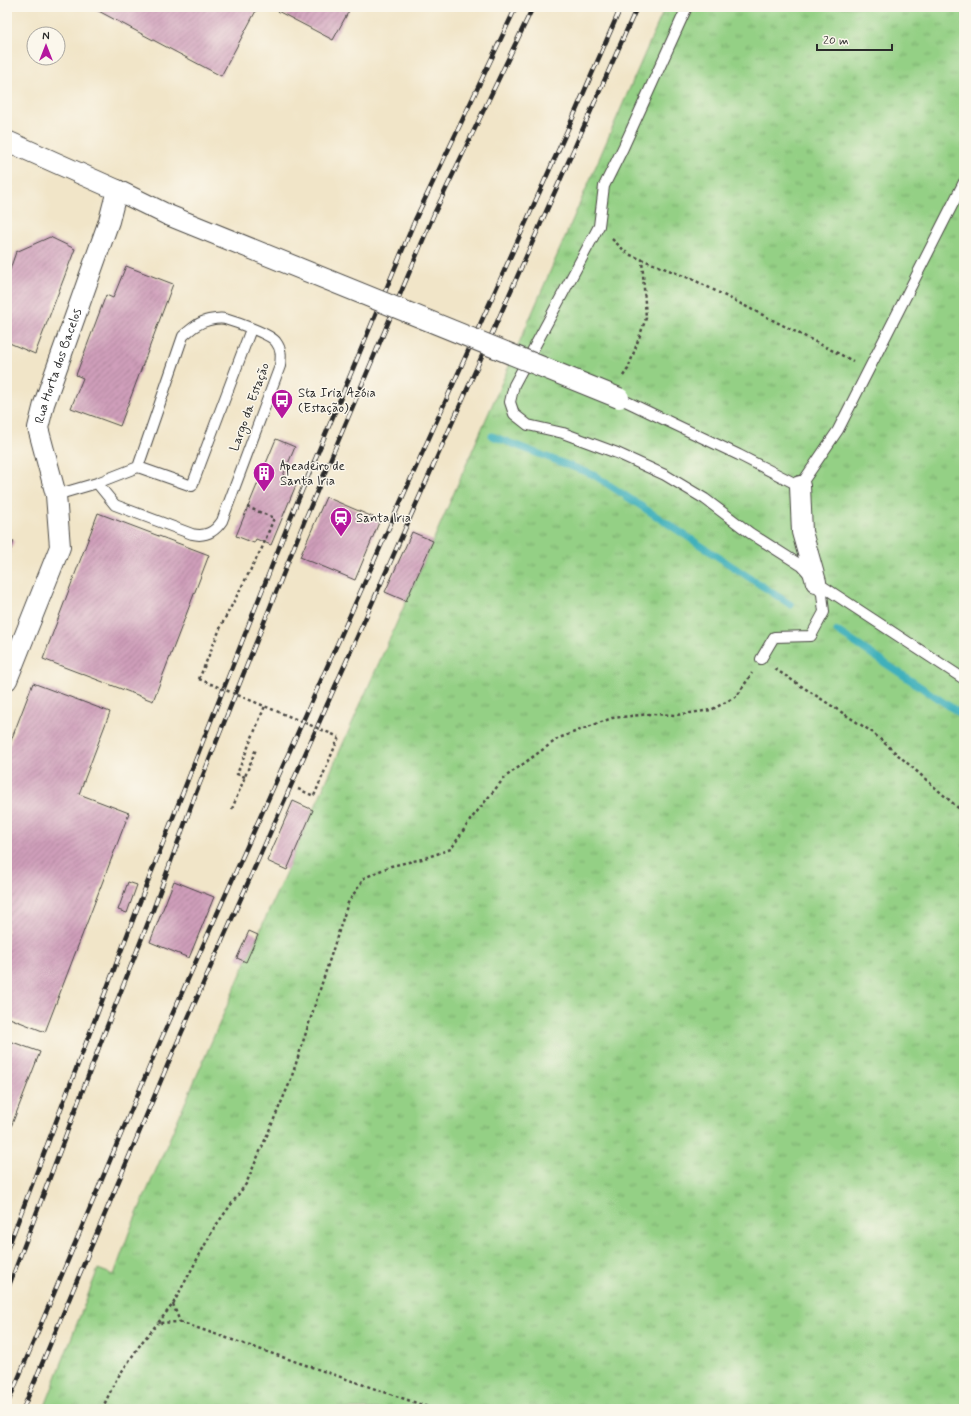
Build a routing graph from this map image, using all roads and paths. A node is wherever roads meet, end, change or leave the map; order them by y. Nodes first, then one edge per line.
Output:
1 (687, 7) edge
2 (7, 142) edge
3 (964, 182) edge
4 (117, 190) junction
5 (599, 226) junction
6 (642, 259) junction
7 (251, 329) junction
8 (628, 369) dead end
9 (868, 369) junction
10 (619, 398) joint
11 (138, 467) junction
12 (97, 482) junction
13 (800, 486) junction
14 (56, 495) junction
15 (229, 499) junction
16 (816, 582) junction
17 (761, 659) junction
18 (964, 679) edge
19 (7, 680) edge
20 (265, 706) junction
21 (256, 748) dead end
22 (245, 777) junction
23 (298, 789) dead end
24 (232, 809) dead end
25 (964, 813) edge
26 (173, 1304) junction
27 (180, 1322) junction
28 (158, 1323) junction
29 (102, 1409) edge
30 (434, 1409) edge

1 - 5 lane
2 - 4 street
3 - 9 lane
4 - 10 street, bridge
4 - 14 street, Rua Horta dos Bacelos
5 - 6 path
5 - 16 lane
6 - 8 path
6 - 9 path
7 - 11 lane, Largo da Estação
7 - 11 lane
7 - 15 lane, Largo da Estação
9 - 13 lane
10 - 13 lane
11 - 12 lane
12 - 14 lane
12 - 15 lane, Largo da Estação
13 - 16 street
14 - 19 street, Rua Horta dos Bacelos
15 - 20 path, bridge
16 - 17 lane
16 - 18 lane
17 - 25 path
17 - 26 path
20 - 22 path
20 - 23 path, bridge
21 - 22 path
22 - 24 path
26 - 27 path
26 - 28 path
27 - 28 path
27 - 30 path
28 - 29 path

